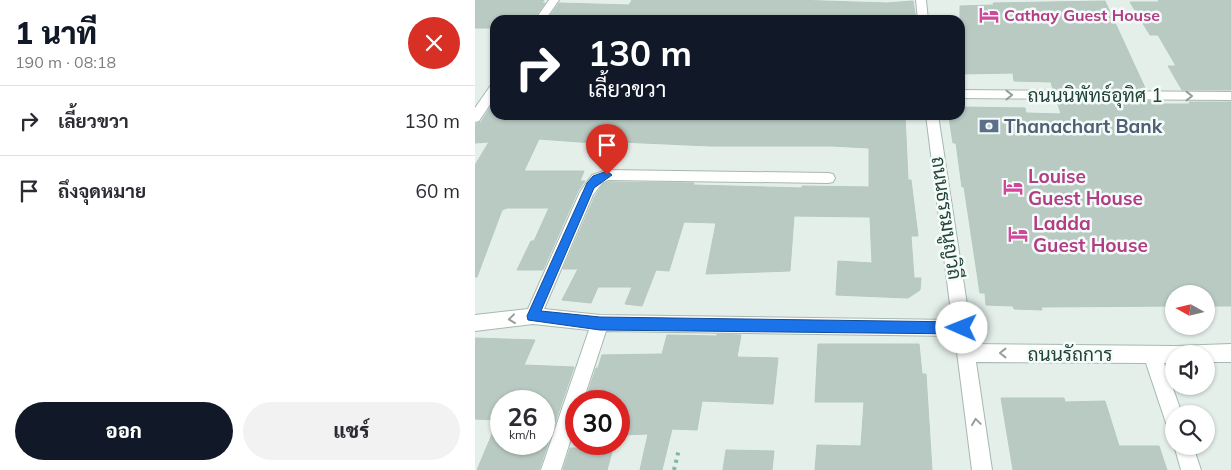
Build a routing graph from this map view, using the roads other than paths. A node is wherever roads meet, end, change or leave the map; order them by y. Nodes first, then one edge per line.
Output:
1 (554, 0) edge
2 (921, 0) edge
3 (544, 15) edge
4 (922, 15) edge
5 (965, 94) edge
6 (1231, 96) edge
7 (486, 99) edge
8 (475, 118) edge
9 (933, 120) edge
10 (828, 178) dead end
11 (533, 316) junction
12 (475, 323) edge
13 (600, 323) junction
14 (962, 328) junction
15 (966, 353) junction
16 (1215, 353) edge
17 (1231, 353) edge
18 (1152, 354) junction
19 (1165, 354) edge
20 (1169, 405) edge
21 (1186, 455) edge
22 (551, 470) edge
23 (982, 470) edge
24 (1191, 470) edge

1 - 3 street
2 - 4 street
5 -> 6 street, ถนนนิพัทธ์อุทิศ 1
7 - 8 street
9 - 14 street, ถนนธรรมนูญวิถี
10 - 11 street
11 -> 12 street
11 - 13 street
13 - 14 street
13 - 22 street
14 - 15 street, ถนนธรรมนูญวิถี
18 -> 15 street, ถนนรัถการ
23 -> 15 street, ถนนธรรมนูญวิถี
16 - 17 street, ถนนรัถการ
18 - 19 street, ถนนรัถการ
18 - 20 street
21 - 24 street

